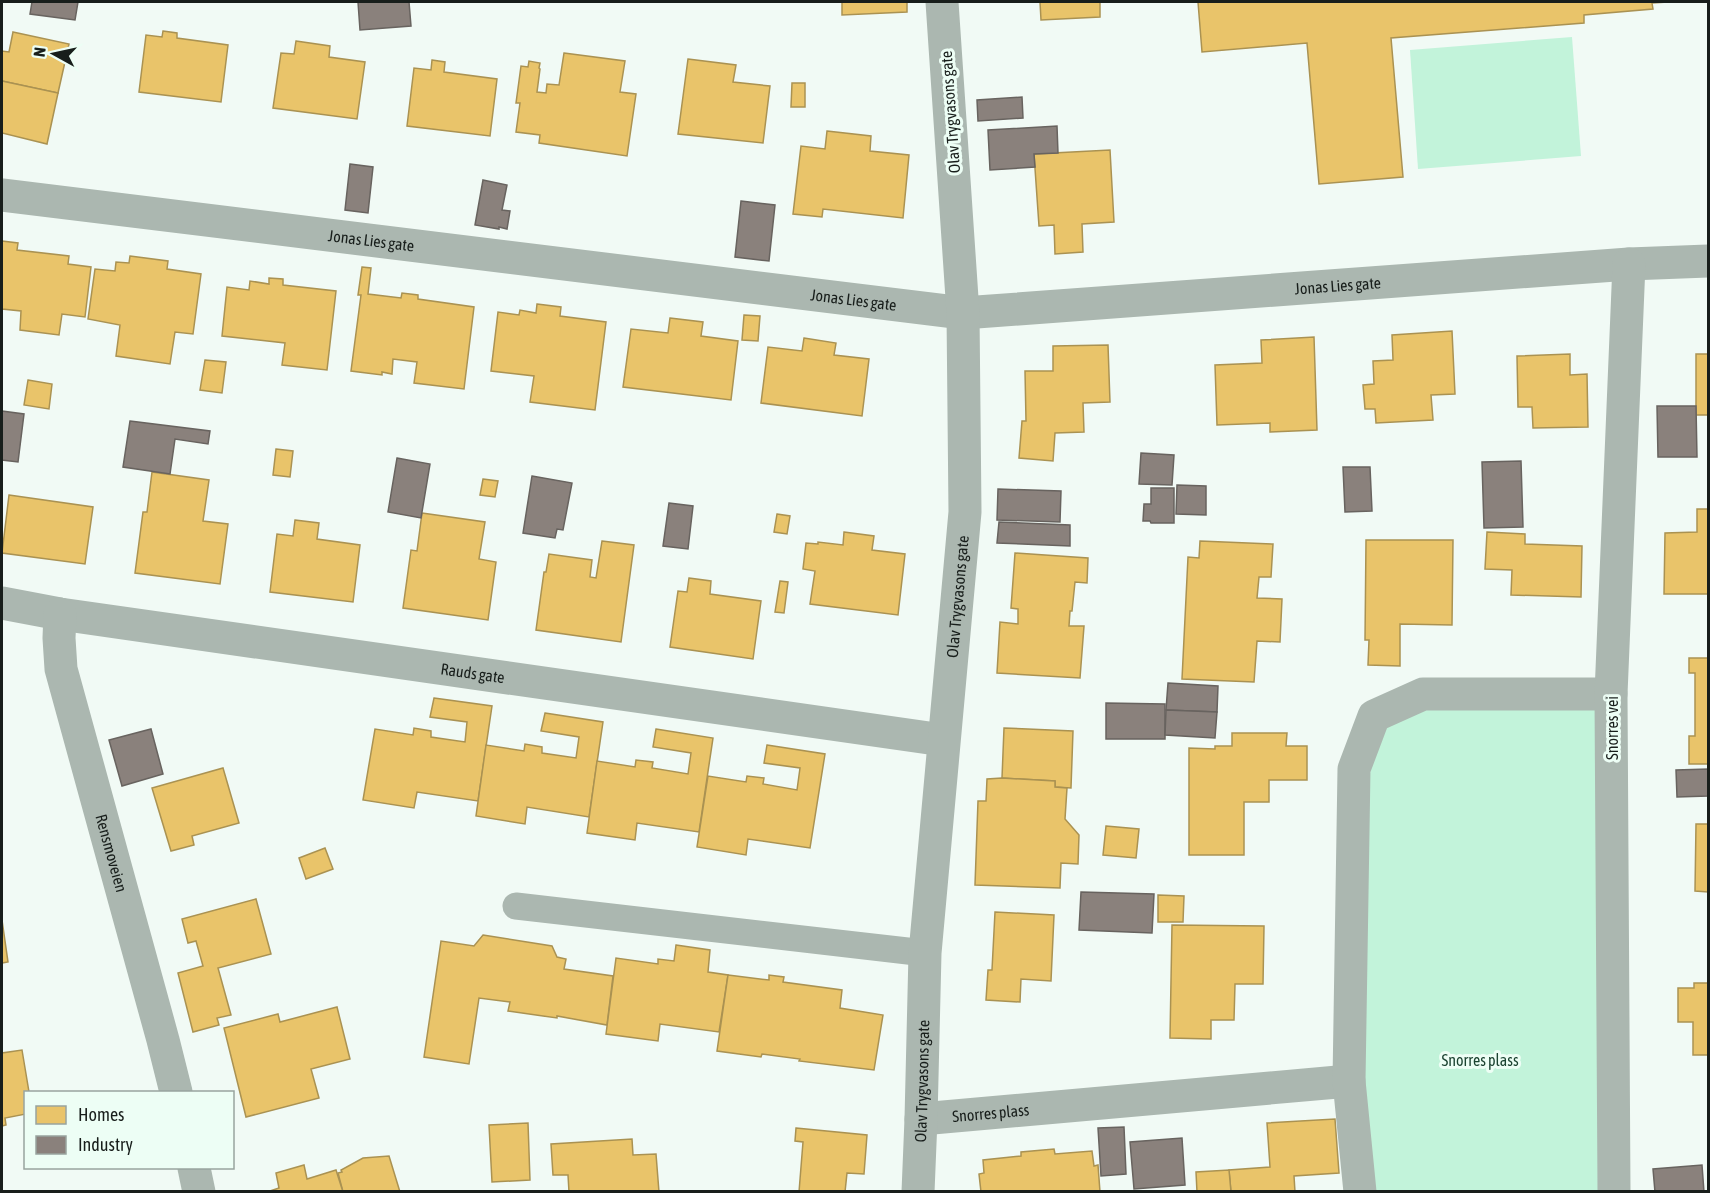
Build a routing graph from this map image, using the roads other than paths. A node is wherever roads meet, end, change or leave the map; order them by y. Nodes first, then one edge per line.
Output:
1 (942, 2) edge
2 (2, 195) edge
3 (1708, 261) edge
4 (1629, 264) junction
5 (963, 313) junction
6 (2, 603) edge
7 (60, 614) junction
8 (1611, 694) junction
9 (943, 741) junction
10 (516, 906) dead end
11 (925, 953) junction
12 (1348, 1081) junction
13 (176, 1091) edge
14 (921, 1119) junction
15 (194, 1169) edge
16 (199, 1191) edge
17 (918, 1191) edge
18 (1360, 1191) edge
19 (1614, 1191) edge

1 - 5 street, Olav Trygvasons gate
2 - 5 street, Jonas Lies gate
3 - 4 street, Jonas Lies gate
4 - 5 street, Jonas Lies gate
4 - 8 street, Snorres vei
5 - 9 street, Olav Trygvasons gate
6 - 7 street, Rauds gate
7 - 9 street, Rauds gate
7 - 13 street, Rensmoveien
8 - 12 street
8 - 19 street, Snorres vei
9 - 11 street, Olav Trygvasons gate
10 - 11 lane
11 - 14 street, Olav Trygvasons gate
12 - 14 street, Snorres plass
12 - 18 street
14 - 17 street, Olav Trygvasons gate
15 - 16 street

